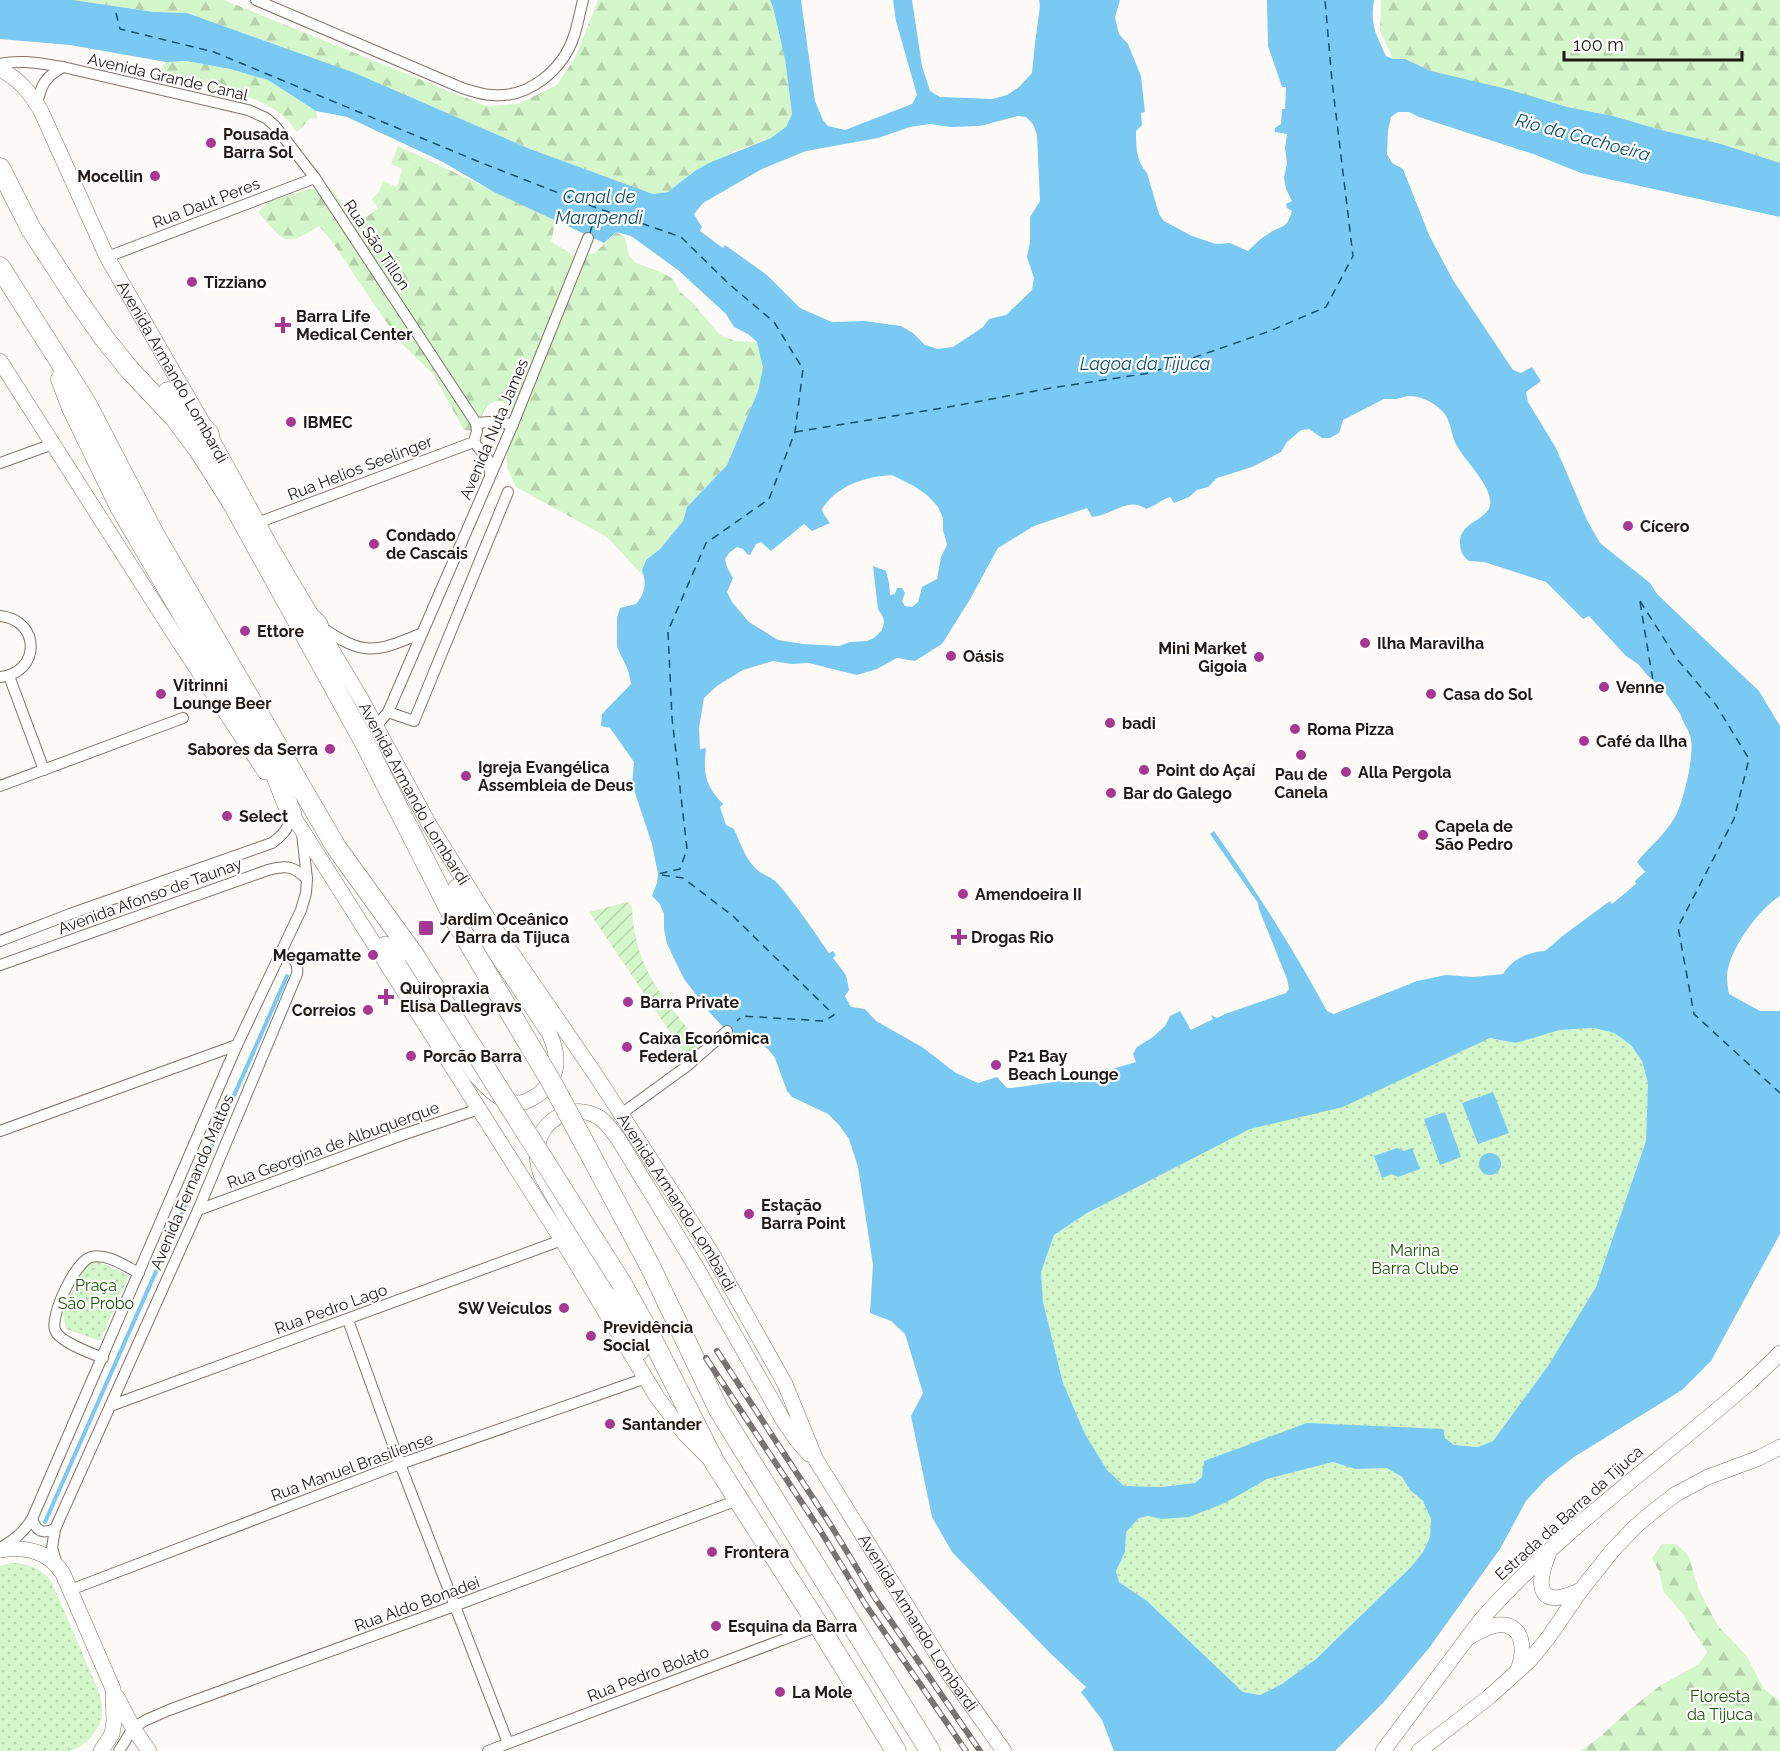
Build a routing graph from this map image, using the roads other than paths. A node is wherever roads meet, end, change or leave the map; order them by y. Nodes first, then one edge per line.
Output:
1 (256, 0) edge
2 (583, 0) edge
3 (0, 64) edge
4 (63, 67) junction
5 (0, 69) edge
6 (37, 104) junction
7 (266, 118) joint
8 (0, 168) edge
9 (315, 178) junction
10 (588, 238) dead end
11 (107, 257) junction
12 (0, 267) edge
13 (78, 300) junction
14 (42, 335) junction
15 (0, 361) edge
16 (476, 423) junction
17 (513, 424) junction
18 (209, 434) junction
19 (474, 442) junction
20 (53, 444) junction
21 (0, 463) edge
22 (490, 475) junction
23 (508, 492) dead end
24 (257, 523) junction
25 (276, 582) junction
26 (0, 616) edge
27 (318, 625) junction
28 (420, 634) junction
29 (4, 677) edge
30 (388, 712) junction
31 (183, 718) dead end
32 (376, 726) junction
33 (44, 770) junction
34 (0, 786) edge
35 (291, 813) junction
36 (430, 826) junction
37 (301, 829) junction
38 (307, 879) junction
39 (342, 894) junction
40 (0, 941) edge
41 (279, 956) junction
42 (0, 964) edge
43 (727, 1031) dead end
44 (237, 1045) junction
45 (479, 1109) junction
46 (621, 1114) junction
47 (0, 1131) edge
48 (198, 1210) junction
49 (562, 1240) junction
50 (139, 1273) junction
51 (348, 1320) junction
52 (1780, 1353) edge
53 (103, 1358) junction
54 (646, 1378) junction
55 (110, 1406) junction
56 (673, 1418) junction
57 (1780, 1447) edge
58 (816, 1460) junction
59 (715, 1463) junction
60 (400, 1464) junction
61 (738, 1500) junction
62 (32, 1520) junction
63 (56, 1529) junction
64 (0, 1549) edge
65 (1549, 1552) junction
66 (57, 1565) junction
67 (70, 1590) junction
68 (1581, 1590) junction
69 (454, 1606) junction
70 (819, 1626) junction
71 (1468, 1638) junction
72 (1517, 1673) junction
73 (113, 1689) junction
74 (133, 1728) junction
75 (508, 1743) junction
76 (101, 1751) edge
77 (119, 1751) edge
78 (149, 1751) edge
79 (488, 1751) edge
80 (896, 1751) edge
81 (930, 1751) edge
82 (1004, 1751) edge
83 (1383, 1751) edge
84 (1419, 1751) edge

1 - 2 street
3 - 4 street, Avenida Grande Canal
4 - 6 street, Avenida Grande Canal
4 - 7 street, Avenida Grande Canal
5 - 6 main road, Avenida Armando Lombardi
6 - 11 main road, Avenida Armando Lombardi
7 - 9 street, Rua São Tillon
8 - 13 highway, Avenida Armando Lombardi
9 - 11 street, Rua Daut Peres
9 - 16 street, Rua São Tillon
10 - 17 street, Avenida Nuta James
11 - 18 main road, Avenida Armando Lombardi
12 - 14 highway
13 - 18 highway
13 - 25 highway, Avenida Armando Lombardi
14 - 35 highway
14 - 59 highway, bridge
15 - 20 main road
16 - 17 street
16 - 19 street
17 - 22 street, Avenida Nuta James
18 - 24 main road, Avenida Armando Lombardi
19 - 22 street
19 - 24 street, Rua Helios Seelinger
20 - 21 street
20 - 35 main road
22 - 28 street, Avenida Nuta James
23 - 30 street
24 - 27 main road, Avenida Armando Lombardi
25 - 27 highway
25 - 81 highway, Avenida Armando Lombardi, bridge
26 - 29 street
27 - 28 street
27 - 32 main road, Avenida Armando Lombardi
28 - 30 street, Avenida Nuta James
29 - 33 street
30 - 32 street, Avenida Nuta James
31 - 33 street
32 - 36 main road, Avenida Armando Lombardi
33 - 34 street
35 - 37 main road
35 - 40 street, Avenida Afonso de Taunay
36 - 39 main road
36 - 46 main road, Avenida Armando Lombardi
37 - 38 street, Avenida Fernando Mattos
37 - 39 main road
38 - 41 street, Avenida Fernando Mattos
38 - 42 street, Avenida Afonso de Taunay
39 - 45 main road
41 - 44 street, Avenida Fernando Mattos
41 - 48 street, Avenida Fernando Mattos
43 - 46 street
44 - 47 street
44 - 50 street, Avenida Fernando Mattos
45 - 48 street, Rua Georgina de Albuquerque
45 - 49 main road
46 - 58 main road, Avenida Armando Lombardi
48 - 55 street, Avenida Fernando Mattos
49 - 51 street, Rua Pedro Lago
49 - 54 main road
50 - 53 street, Avenida Fernando Mattos
50 - 53 street
51 - 55 street, Rua Pedro Lago
51 - 60 street
52 - 65 main road, Estrada da Barra da Tijuca
53 - 62 street, Avenida Fernando Mattos
54 - 56 main road
54 - 60 street, Rua Manuel Brasiliense
55 - 63 street, Avenida Fernando Mattos
56 - 58 main road
56 - 59 main road
57 - 68 main road
58 - 82 main road, Avenida Armando Lombardi
59 - 61 highway
60 - 67 street, Rua Manuel Brasiliense
60 - 69 street
61 - 69 street, Rua Aldo Bonadei
61 - 70 highway
62 - 63 street
62 - 64 street, Avenida Fernando Mattos
63 - 66 street, Avenida Fernando Mattos
64 - 66 main road
65 - 68 main road
65 - 71 main road, Estrada da Barra da Tijuca
66 - 67 main road
67 - 73 main road
68 - 72 main road
69 - 74 street, Rua Aldo Bonadei
69 - 75 street
70 - 75 street, Rua Pedro Bolato
70 - 80 highway
71 - 72 main road
71 - 83 main road, Estrada da Barra da Tijuca
72 - 84 main road
73 - 74 main road
73 - 76 main road
74 - 77 street
74 - 78 main road
75 - 79 street, Rua Pedro Bolato

